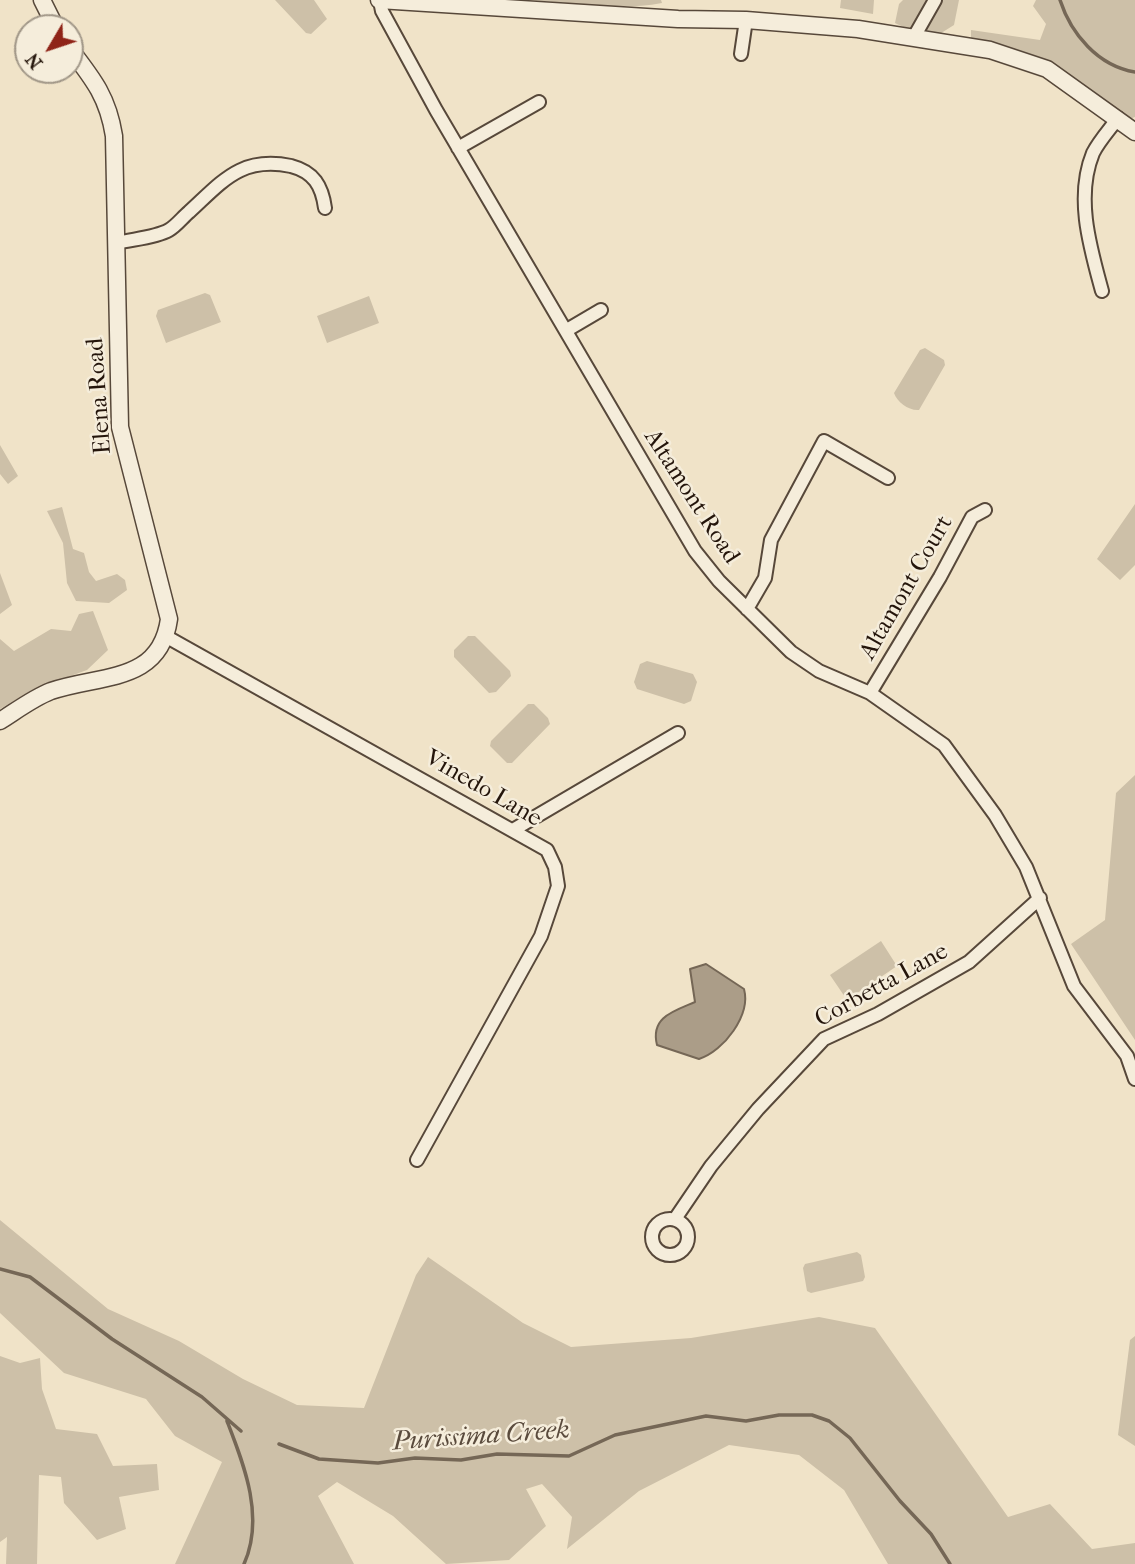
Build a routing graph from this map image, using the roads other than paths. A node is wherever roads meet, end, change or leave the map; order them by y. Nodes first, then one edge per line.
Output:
1 (379, 0) edge
2 (935, 0) edge
3 (479, 4) edge
4 (746, 20) junction
5 (914, 37) junction
6 (741, 54) dead end
7 (84, 69) edge
8 (539, 102) dead end
9 (1118, 118) junction
10 (1135, 132) edge
11 (458, 148) junction
12 (326, 208) dead end
13 (117, 243) junction
14 (1102, 291) dead end
15 (601, 310) dead end
16 (567, 330) junction
17 (888, 478) dead end
18 (985, 510) dead end
19 (747, 609) junction
20 (167, 638) junction
21 (870, 693) junction
22 (0, 721) edge
23 (678, 733) dead end
24 (513, 830) junction
25 (1040, 898) junction
26 (1135, 1079) edge
27 (417, 1160) dead end
28 (675, 1219) dead end

1 - 3 street
1 - 11 street, Altamont Road
2 - 5 street
3 - 4 street
4 - 5 street
4 - 6 street
5 - 9 street
7 - 13 street, Elena Road
8 - 11 street
9 - 10 street
9 - 14 street
11 - 16 street, Altamont Road
12 - 13 street
13 - 20 street, Elena Road
15 - 16 street
16 - 19 street, Altamont Road
17 - 19 street
18 - 21 street, Altamont Court
19 - 21 street, Altamont Road
20 - 22 street
20 - 24 street, Vinedo Lane
21 - 25 street, Altamont Road
23 - 24 street
24 - 27 street, Vinedo Lane
25 - 26 street, Altamont Road
25 - 28 street, Corbetta Lane

